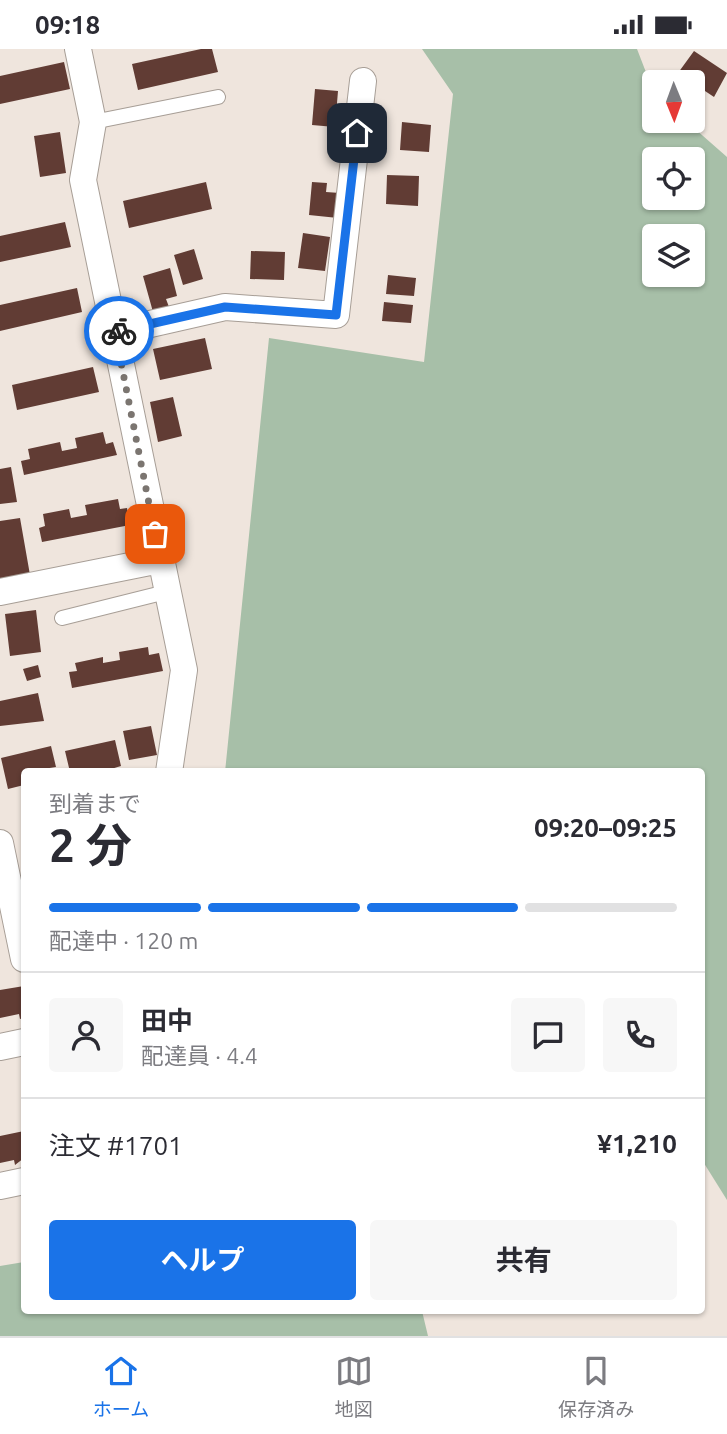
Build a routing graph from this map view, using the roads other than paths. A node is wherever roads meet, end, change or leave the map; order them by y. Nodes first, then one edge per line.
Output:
1 (80, 50) edge
2 (363, 82) dead end
3 (218, 97) dead end
4 (93, 122) junction
5 (115, 332) junction
6 (160, 559) junction
7 (0, 592) edge
8 (166, 593) junction
9 (62, 618) dead end
10 (170, 768) edge
11 (0, 843) edge
12 (21, 945) edge
13 (21, 1043) edge
14 (0, 1047) edge
15 (21, 1182) edge
16 (0, 1186) edge

1 - 4 street
2 - 5 street
3 - 4 lane
4 - 5 street
5 - 6 street
6 - 7 street
6 - 8 street
8 - 9 lane
8 - 10 street
11 - 12 street
13 - 14 street
15 - 16 street

